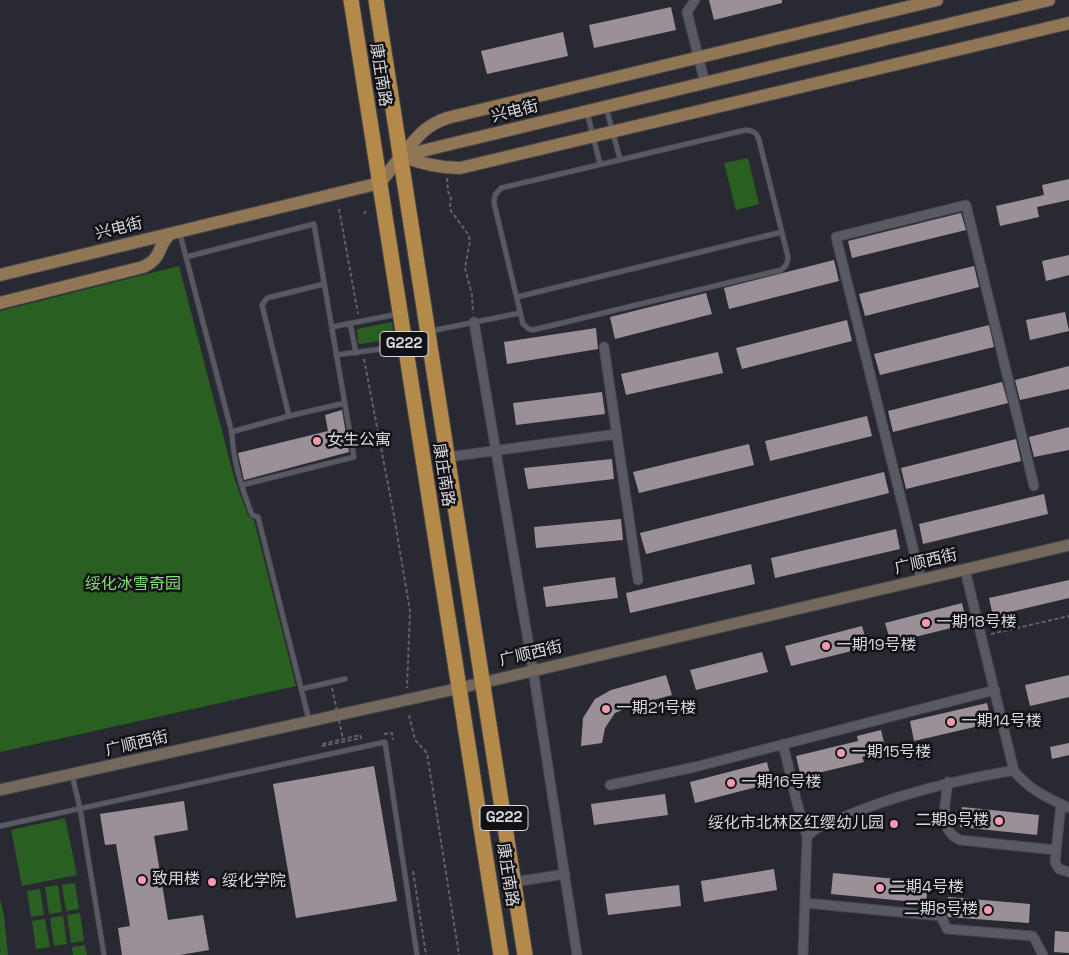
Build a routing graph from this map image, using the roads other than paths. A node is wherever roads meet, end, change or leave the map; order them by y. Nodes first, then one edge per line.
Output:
1 (351, 0) edge
2 (376, 0) edge
3 (695, 0) edge
4 (937, 0) edge
5 (1050, 0) edge
6 (1069, 23) edge
7 (699, 57) junction
8 (705, 83) junction
9 (606, 107) junction
10 (587, 111) junction
11 (612, 132) junction
12 (594, 136) junction
13 (402, 156) junction
14 (620, 159) junction
15 (600, 164) junction
16 (380, 183) junction
17 (782, 232) junction
18 (174, 233) junction
19 (186, 257) junction
20 (0, 275) edge
21 (324, 284) junction
22 (517, 297) junction
23 (0, 303) edge
24 (520, 313) junction
25 (399, 314) junction
26 (474, 322) junction
27 (350, 323) junction
28 (332, 327) junction
29 (429, 332) junction
30 (404, 346) junction
31 (604, 347) dead end
32 (356, 353) junction
33 (336, 355) junction
34 (345, 403) junction
35 (289, 416) junction
36 (232, 432) junction
37 (617, 434) junction
38 (496, 450) junction
39 (448, 457) junction
40 (242, 485) junction
41 (1034, 486) dead end
42 (1069, 545) edge
43 (965, 570) junction
44 (638, 580) dead end
45 (921, 580) junction
46 (533, 670) junction
47 (345, 679) dead end
48 (483, 682) junction
49 (460, 688) junction
50 (301, 689) junction
51 (995, 690) junction
52 (309, 722) junction
53 (783, 744) junction
54 (1014, 771) junction
55 (72, 774) junction
56 (948, 782) junction
57 (610, 785) dead end
58 (0, 790) edge
59 (1065, 806) edge
60 (80, 808) junction
61 (0, 826) edge
62 (807, 837) junction
63 (1056, 850) junction
64 (1069, 872) edge
65 (565, 874) junction
66 (514, 882) junction
67 (805, 904) junction
68 (104, 955) edge
69 (417, 955) edge
70 (501, 955) edge
71 (526, 955) edge
72 (577, 955) edge
73 (803, 955) edge
74 (1043, 955) edge

1 - 16 highway, 康庄南路 / G222
2 - 13 highway, 康庄南路 / G222
3 - 7 street
4 - 7 main road
5 - 8 main road, 兴电街
6 - 11 main road
7 - 8 street
7 - 13 main road
8 - 9 main road, 兴电街
9 - 10 main road, 兴电街
9 - 11 lane
10 - 12 lane
10 - 13 main road, 兴电街
11 - 12 main road
11 - 14 lane
12 - 13 main road
12 - 15 lane
13 - 16 main road
13 - 29 highway, 康庄南路 / G222
14 - 15 lane
14 - 17 lane
15 - 22 lane
16 - 18 main road, 兴电街
16 - 25 highway, 康庄南路 / G222
17 - 22 lane
17 - 24 lane
18 - 19 lane
18 - 20 main road, 兴电街
18 - 23 main road
19 - 21 lane
19 - 36 lane
21 - 28 lane
21 - 35 lane
22 - 24 lane
24 - 26 lane
25 - 27 lane
25 - 30 highway, 康庄南路 / G222
26 - 29 lane
26 - 38 street
27 - 28 lane
27 - 32 lane
28 - 33 lane
29 - 39 highway, 康庄南路 / G222
30 - 32 lane
30 - 49 highway, 康庄南路 / G222
31 - 37 street
32 - 33 lane
33 - 34 lane
34 - 35 lane
34 - 40 lane
35 - 36 lane
36 - 40 lane
37 - 38 street
37 - 44 street
38 - 39 street
38 - 46 street
39 - 48 highway, 康庄南路 / G222
40 - 50 lane
41 - 45 street
42 - 43 main road, 广顺西街
43 - 45 main road, 广顺西街
43 - 51 street
45 - 46 main road, 广顺西街
46 - 48 main road, 广顺西街
46 - 65 street
47 - 50 lane
48 - 49 main road, 广顺西街
48 - 66 highway, 康庄南路 / G222
49 - 52 main road, 广顺西街
49 - 70 highway, 康庄南路 / G222
50 - 52 lane
51 - 53 street
51 - 54 street
52 - 55 main road, 广顺西街
53 - 57 street
53 - 62 street
54 - 56 street
54 - 59 street
55 - 58 main road, 广顺西街
55 - 60 lane
56 - 62 street
56 - 63 street
59 - 63 street
60 - 61 lane
60 - 68 lane
60 - 69 lane
62 - 67 street
63 - 64 street
65 - 66 street
65 - 72 street
66 - 71 highway, 康庄南路 / G222
67 - 73 street
67 - 74 street

